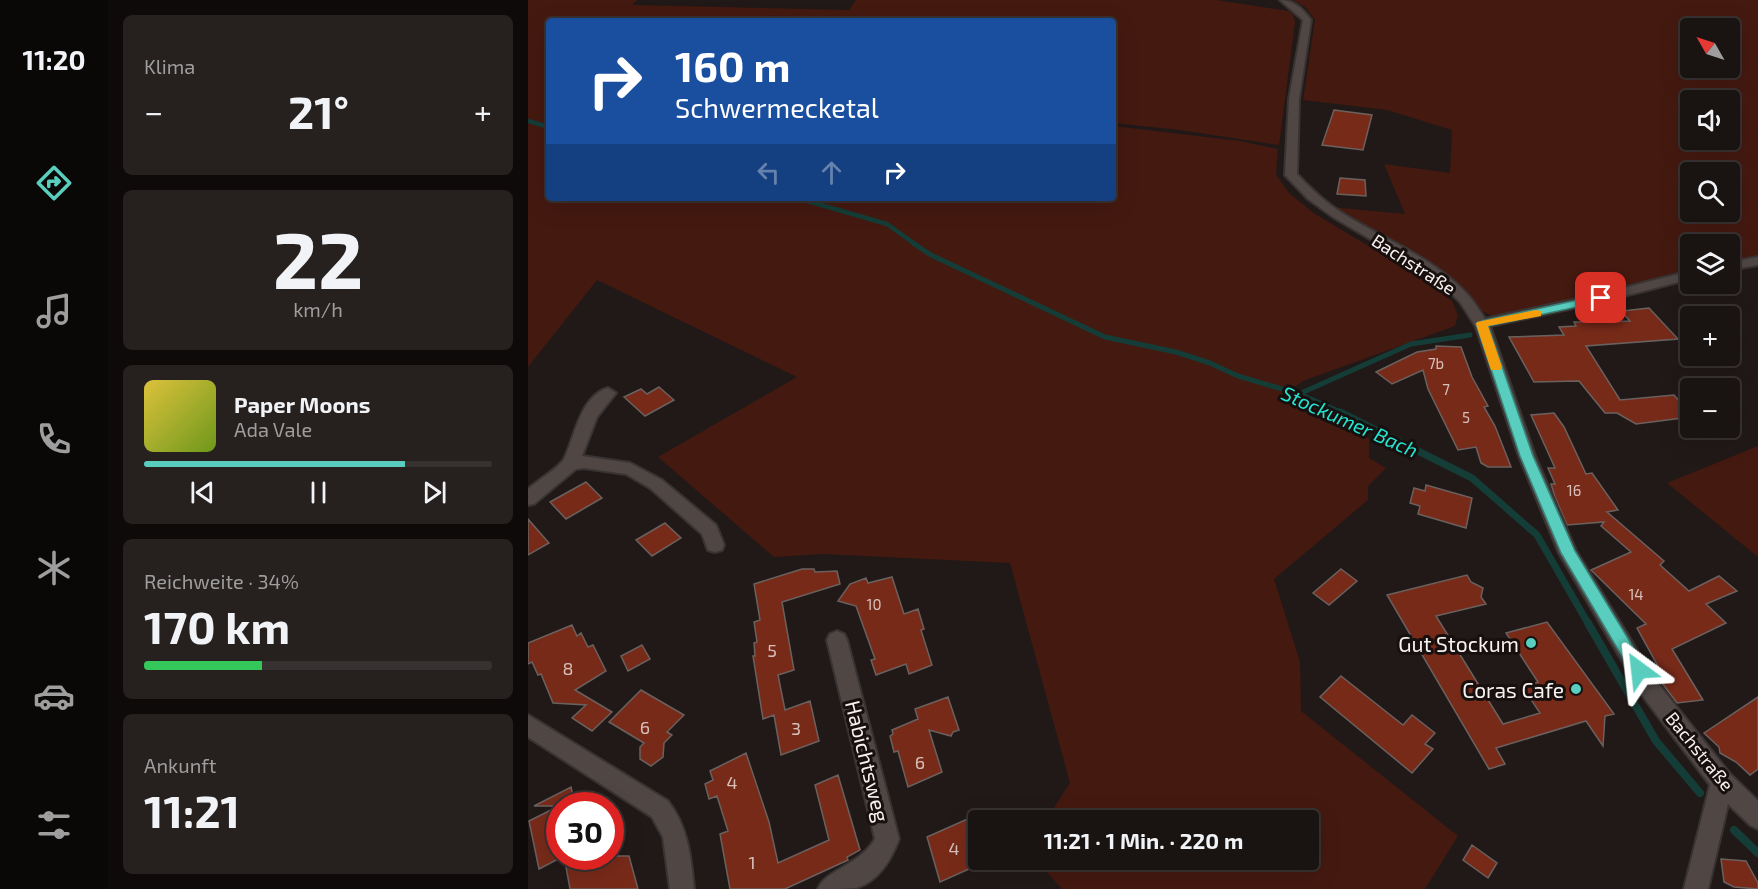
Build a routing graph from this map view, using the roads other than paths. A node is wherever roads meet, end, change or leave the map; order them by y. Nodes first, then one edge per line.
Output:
1 (1284, 0) edge
2 (1758, 261) edge
3 (1740, 264) edge
4 (1680, 278) edge
5 (1482, 324) junction
6 (608, 393) dead end
7 (571, 464) junction
8 (528, 499) edge
9 (716, 545) dead end
10 (837, 640) dead end
11 (528, 725) edge
12 (1722, 782) junction
13 (1758, 817) edge
14 (682, 889) edge
15 (830, 889) edge
16 (1696, 889) edge

1 - 5 street, Bachstraße
2 - 3 street
4 - 5 street
5 - 12 street, Bachstraße
6 - 7 street
7 - 8 street
7 - 9 street
10 - 15 street, Habichtsweg
11 - 14 street
12 - 13 street, Bachstraße
12 - 16 street

